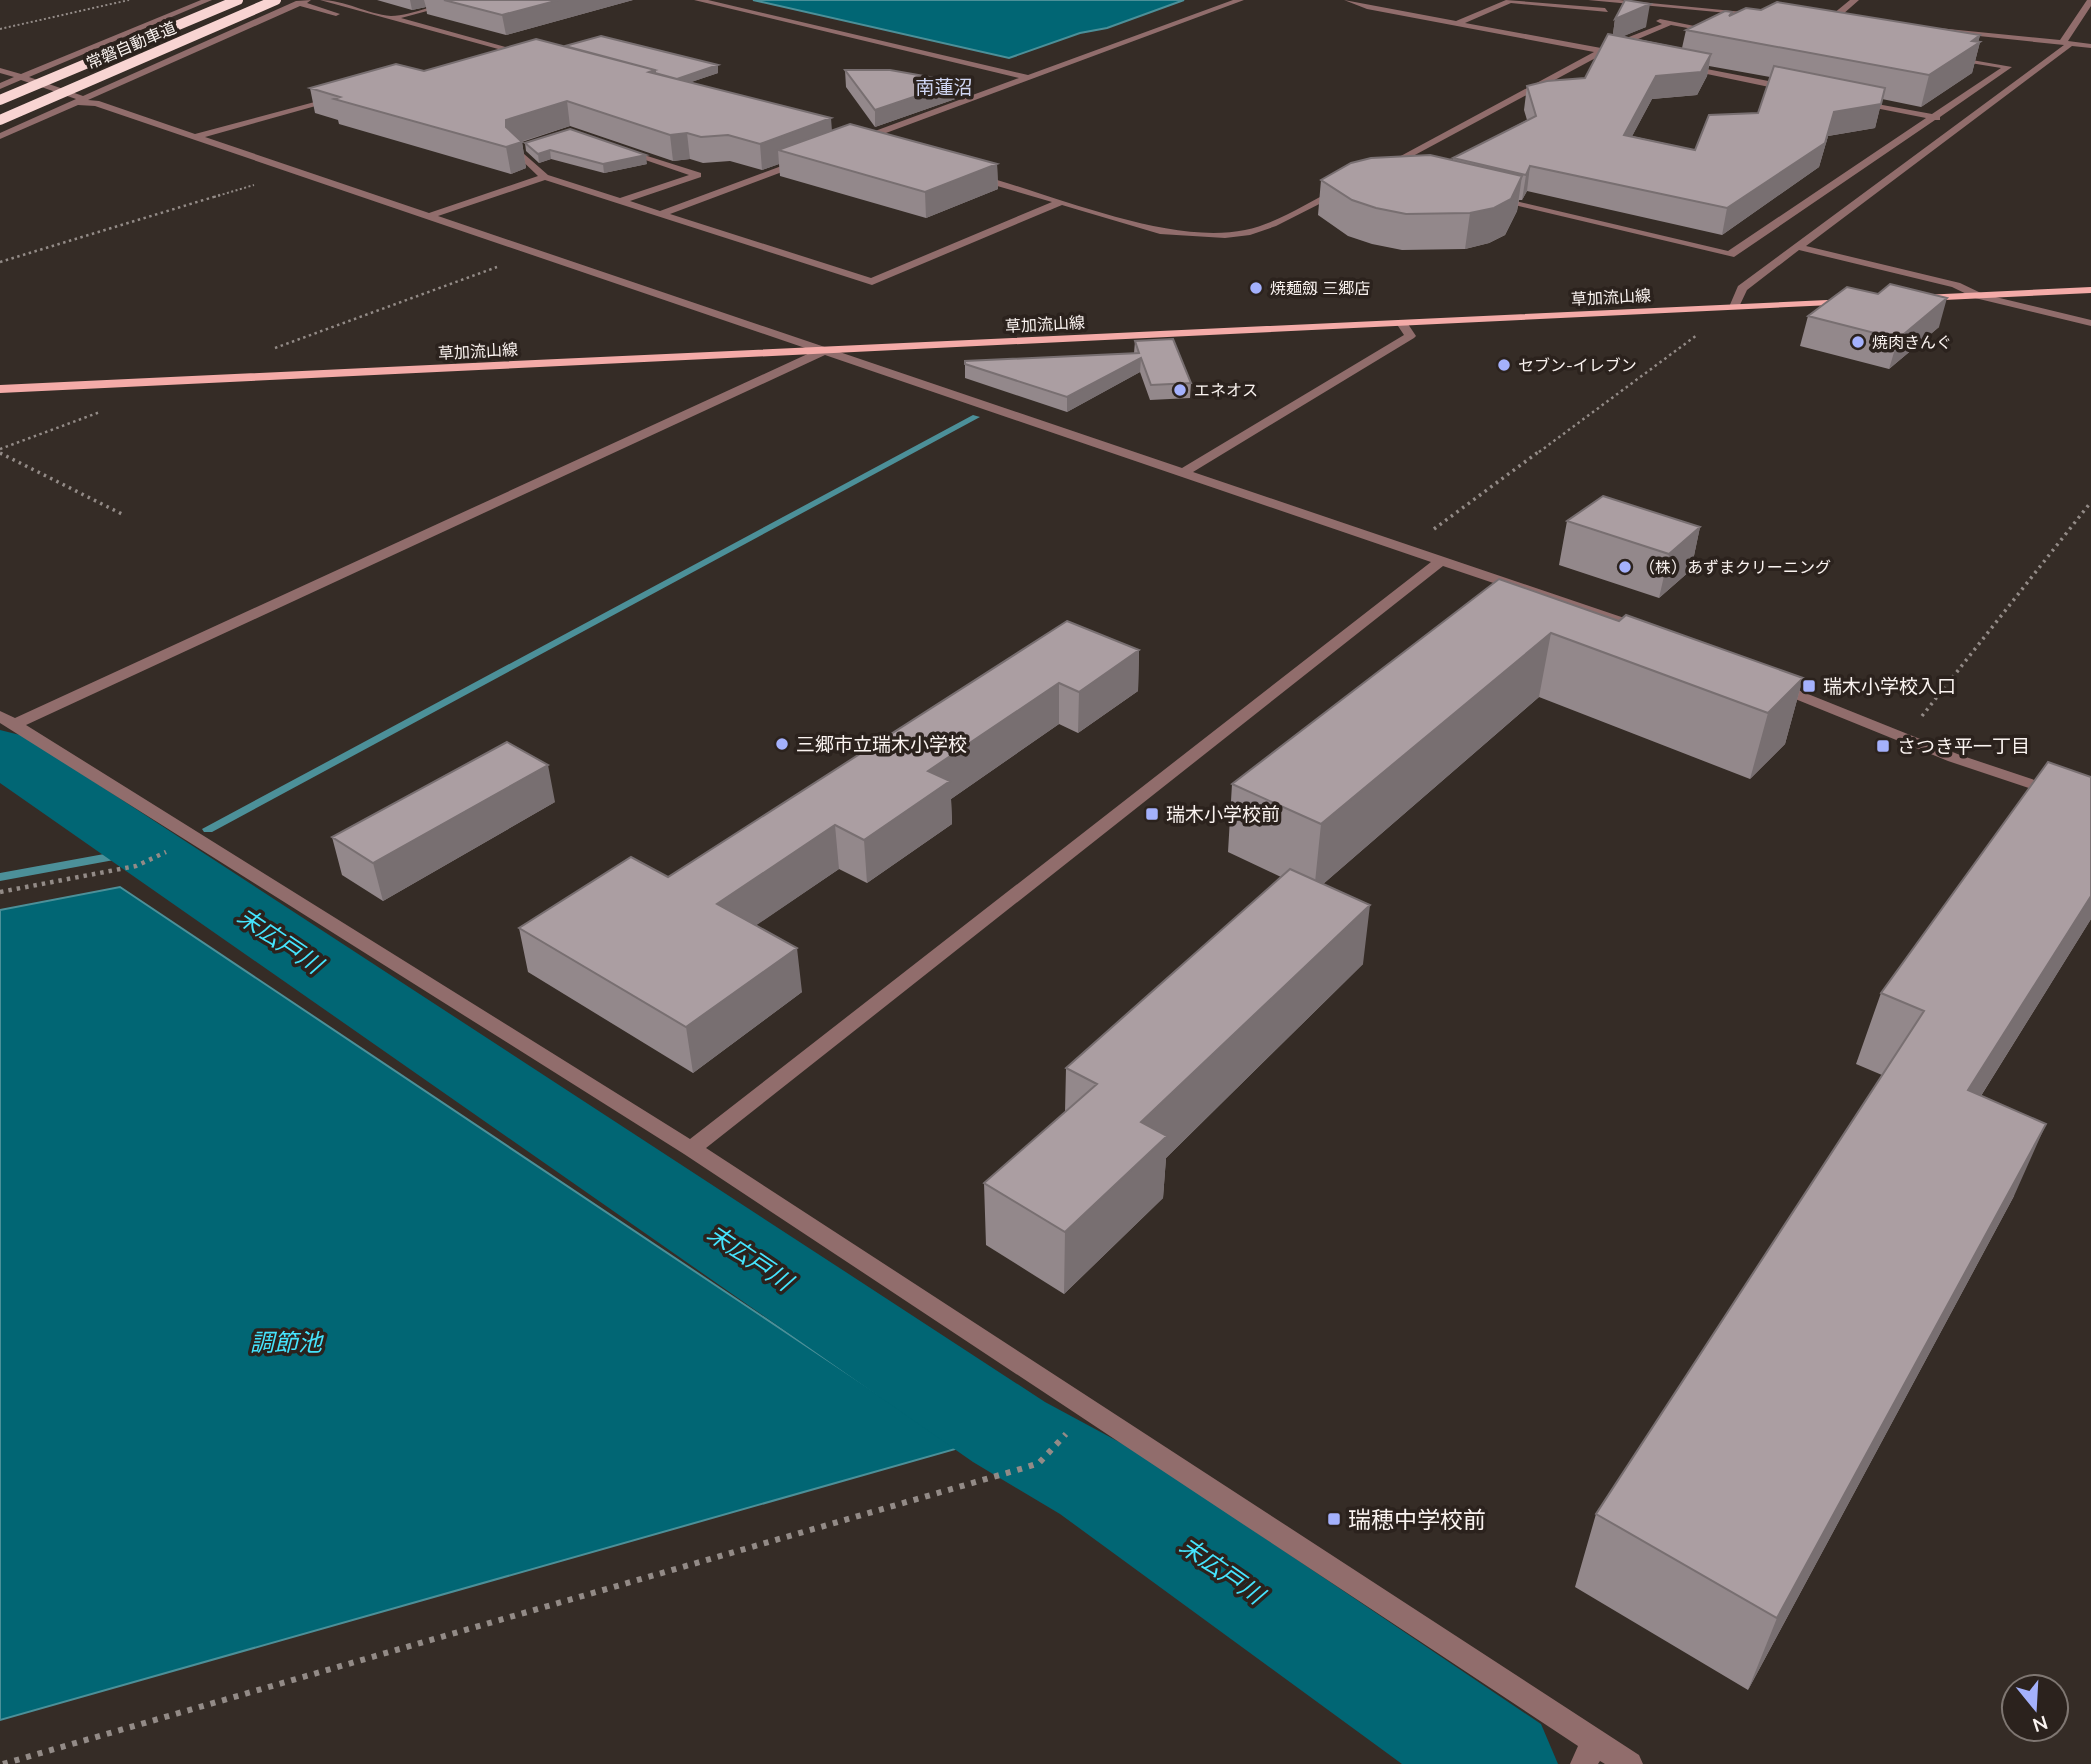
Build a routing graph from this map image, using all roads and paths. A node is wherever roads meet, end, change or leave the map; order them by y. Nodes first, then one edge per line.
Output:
1 (129, 0) edge
2 (208, 0) edge
3 (239, 0) edge
4 (276, 0) edge
5 (324, 0) edge
6 (464, 0) edge
7 (698, 0) edge
8 (1240, 0) edge
9 (1348, 0) edge
10 (1592, 0) edge
11 (1855, 0) edge
12 (2091, 0) edge
13 (303, 2) edge
14 (2088, 11) edge
15 (1617, 13) edge
16 (344, 16) dead end
17 (1776, 16) edge
18 (393, 18) junction
19 (1818, 19) edge
20 (1657, 20) dead end
21 (1831, 20) junction
22 (1744, 21) edge
23 (1842, 21) edge
24 (1670, 23) junction
25 (1757, 23) edge
26 (1456, 24) junction
27 (1920, 28) edge
28 (0, 29) edge
29 (1710, 38) edge
30 (2068, 43) junction
31 (2091, 46) edge
32 (1602, 51) junction
33 (1627, 55) edge
34 (1942, 56) edge
35 (538, 57) edge
36 (1678, 65) edge
37 (0, 69) edge
38 (21, 78) junction
39 (1029, 78) junction
40 (0, 86) edge
41 (1800, 90) edge
42 (340, 96) edge
43 (1841, 98) edge
44 (0, 100) edge
45 (78, 100) junction
46 (1937, 118) junction
47 (0, 120) edge
48 (0, 136) edge
49 (194, 137) junction
50 (855, 142) junction
51 (526, 145) edge
52 (610, 145) edge
53 (867, 145) edge
54 (842, 146) edge
55 (818, 155) edge
56 (298, 172) junction
57 (698, 175) junction
58 (1391, 175) edge
59 (971, 176) edge
60 (545, 177) junction
61 (1354, 183) edge
62 (734, 187) junction
63 (1486, 197) edge
64 (620, 201) junction
65 (1061, 202) junction
66 (660, 214) junction
67 (432, 215) junction
68 (1798, 247) junction
69 (538, 252) junction
70 (0, 262) edge
71 (2091, 290) edge
72 (1979, 296) junction
73 (1911, 299) edge
74 (1857, 301) edge
75 (1734, 307) junction
76 (1402, 323) junction
77 (2091, 323) edge
78 (271, 350) dead end
79 (827, 351) junction
80 (0, 389) edge
81 (112, 407) dead end
82 (0, 451) edge
83 (1184, 472) junction
84 (2091, 502) edge
85 (124, 515) dead end
86 (1408, 549) junction
87 (1442, 560) junction
88 (1657, 635) edge
89 (1768, 682) edge
90 (7, 721) edge
91 (1904, 739) junction
92 (2091, 804) edge
93 (174, 848) dead end
94 (0, 892) edge
95 (691, 1149) junction
96 (1068, 1432) dead end
97 (1590, 1753) edge
98 (3, 1764) edge
99 (1629, 1764) edge

1 - 28 path
2 - 38 street
3 - 44 highway, 常磐自動車道, bridge
4 - 47 highway, 常磐自動車道, bridge
5 - 18 street
6 - 18 street
7 - 39 street
8 - 39 street
9 - 26 street
10 - 17 street
11 - 21 street
12 - 14 street
13 - 16 street
13 - 45 street
14 - 30 street
15 - 26 street
18 - 35 street
19 - 21 street
20 - 24 street
21 - 23 street
22 - 25 street
24 - 29 street
24 - 32 street
26 - 32 street
27 - 30 street
30 - 31 street
30 - 68 street
32 - 33 street
32 - 58 street
34 - 46 street
36 - 41 street
37 - 38 street
38 - 40 street
38 - 45 street
39 - 50 street
42 - 49 street
43 - 46 street
45 - 48 street
45 - 49 street
46 - 63 street
49 - 56 street
50 - 53 street
50 - 54 street
51 - 60 street
52 - 57 street
55 - 62 street
56 - 67 street
56 - 70 path
57 - 62 street
57 - 64 street
59 - 65 street
60 - 64 street
60 - 67 street
61 - 65 street
62 - 66 street
64 - 66 street
65 - 66 street
67 - 69 street
68 - 72 street
68 - 75 street
69 - 78 path
69 - 79 street
71 - 72 main road
72 - 73 main road
72 - 77 street
74 - 75 main road, 草加流山線
75 - 76 main road, 草加流山線
75 - 86 path
76 - 79 main road, 草加流山線
76 - 83 street
79 - 80 main road, 草加流山線
79 - 83 street
79 - 90 street
81 - 82 path
82 - 85 path
83 - 86 street
84 - 91 path
86 - 87 street
87 - 88 street
87 - 95 street
89 - 91 street
90 - 95 street
91 - 92 street
93 - 94 path
95 - 97 street
96 - 98 path
97 - 99 street

